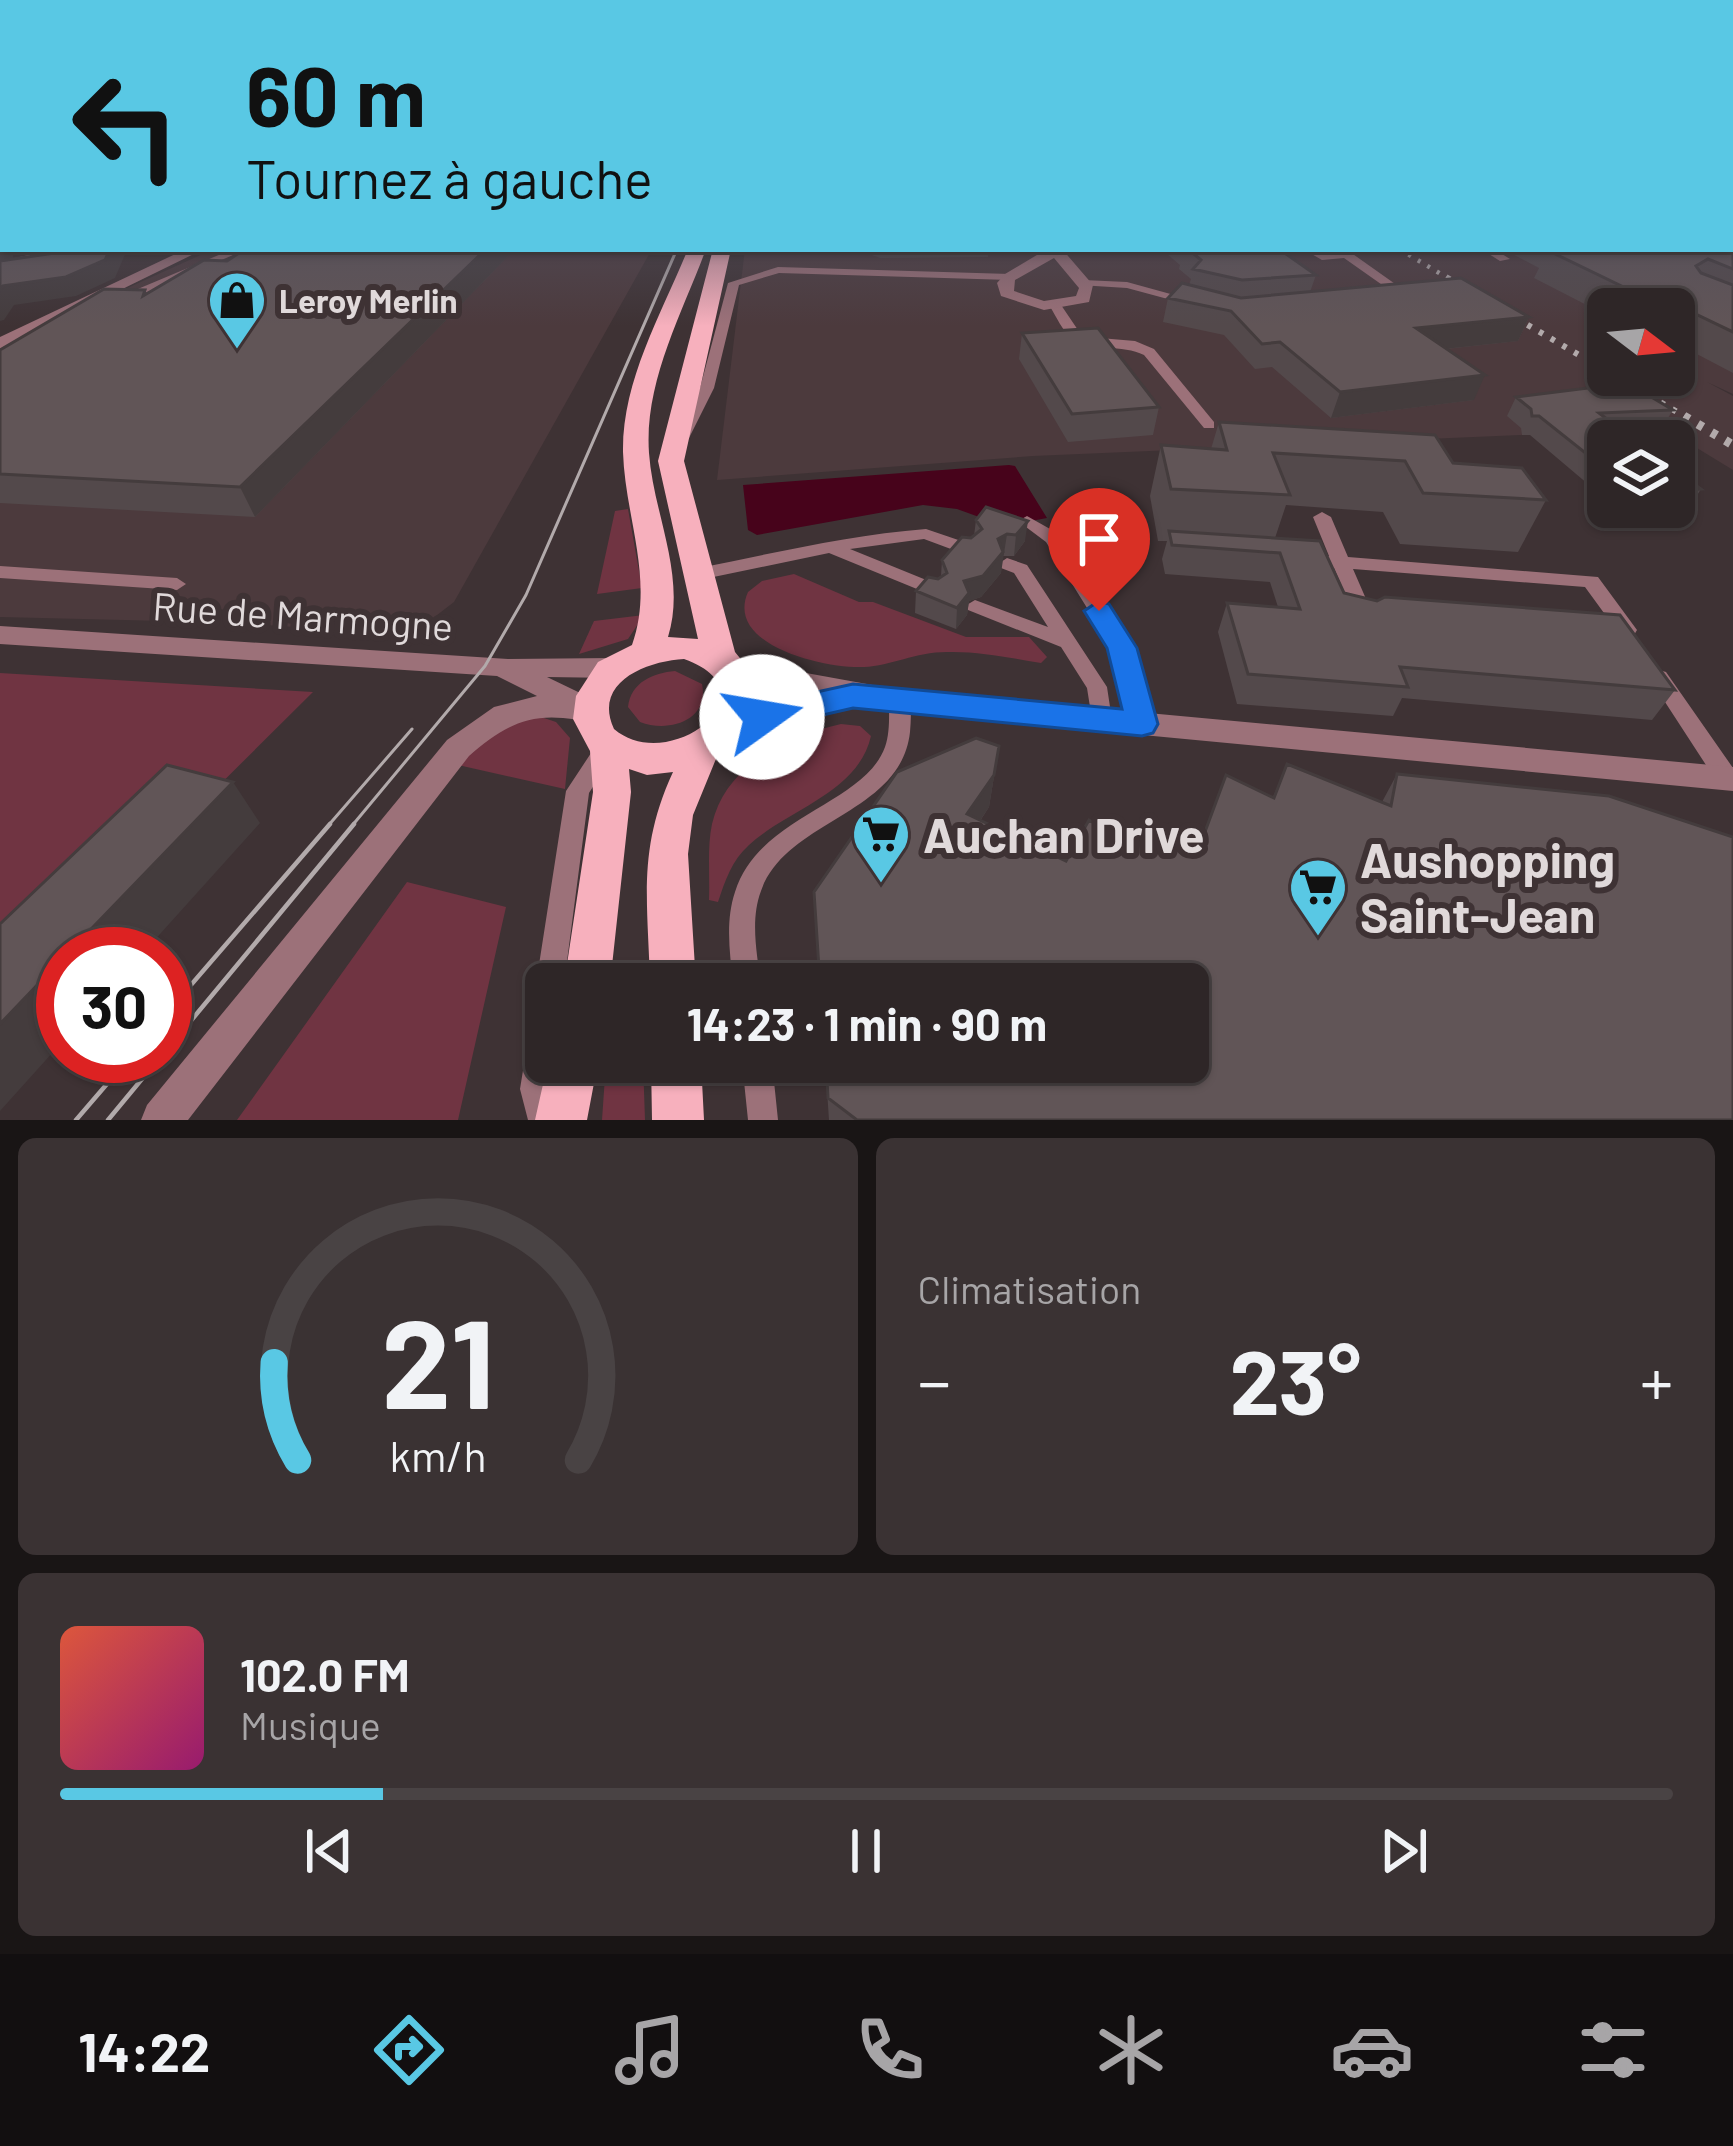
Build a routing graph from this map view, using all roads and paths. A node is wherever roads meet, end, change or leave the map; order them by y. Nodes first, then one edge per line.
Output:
1 (191, 252) edge
2 (235, 252) edge
3 (696, 252) edge
4 (721, 252) edge
5 (1052, 252) edge
6 (1057, 252) edge
7 (1313, 252) edge
8 (1491, 252) edge
9 (22, 258) edge
10 (1504, 259) dead end
11 (9, 271) edge
12 (1010, 277) junction
13 (1083, 283) junction
14 (1389, 301) edge
15 (1055, 305) junction
16 (1213, 308) edge
17 (0, 344) edge
18 (32, 346) edge
19 (1209, 425) dead end
20 (671, 461) junction
21 (1322, 517) dead end
22 (1027, 521) edge
23 (829, 548) junction
24 (967, 549) edge
25 (1297, 559) edge
26 (1341, 562) junction
27 (1007, 564) edge
28 (0, 572) edge
29 (699, 574) junction
30 (177, 584) dead end
31 (934, 590) edge
32 (975, 606) dead end
33 (1364, 619) edge
34 (0, 635) edge
35 (1068, 642) junction
36 (1635, 642) edge
37 (647, 651) junction
38 (1648, 661) edge
39 (727, 663) junction
40 (501, 667) junction
41 (614, 668) junction
42 (853, 696) junction
43 (900, 701) junction
44 (1101, 720) junction
45 (1142, 724) junction
46 (599, 729) junction
47 (717, 735) junction
48 (1730, 778) edge
49 (553, 963) edge
50 (590, 963) edge
51 (672, 963) edge
52 (745, 963) edge
53 (537, 1083) edge
54 (569, 1083) edge
55 (677, 1083) edge
56 (759, 1083) edge
57 (162, 1120) edge
58 (543, 1120) edge
59 (561, 1120) edge
60 (679, 1120) edge
61 (763, 1120) edge

1 - 17 street
2 - 18 lane
3 - 37 main road
4 - 20 main road
5 - 12 street
6 - 13 street
7 - 14 lane
8 - 10 lane
9 - 11 street
12 - 15 street
12 - 20 lane
13 - 15 street
13 - 16 lane
15 - 19 lane
20 - 29 main road
21 - 26 lane
22 - 45 lane
23 - 24 lane
23 - 29 lane
23 - 31 lane
25 - 26 lane
26 - 33 lane
26 - 36 lane
27 - 35 lane
28 - 30 lane
29 - 39 main road
32 - 35 lane
34 - 40 street, Rue de Marmogne
35 - 44 lane
37 - 39 main road
37 - 41 main road
38 - 48 lane
39 - 42 street
39 - 47 main road
40 - 41 street
40 - 46 street, Rue de Marmogne
41 - 46 main road
42 - 43 street
42 - 47 street
43 - 44 street
43 - 52 lane
44 - 45 street
45 - 48 street
46 - 47 main road
46 - 49 lane
46 - 50 main road
46 - 57 street
47 - 51 main road
53 - 58 lane
54 - 59 main road
55 - 60 main road
56 - 61 lane

